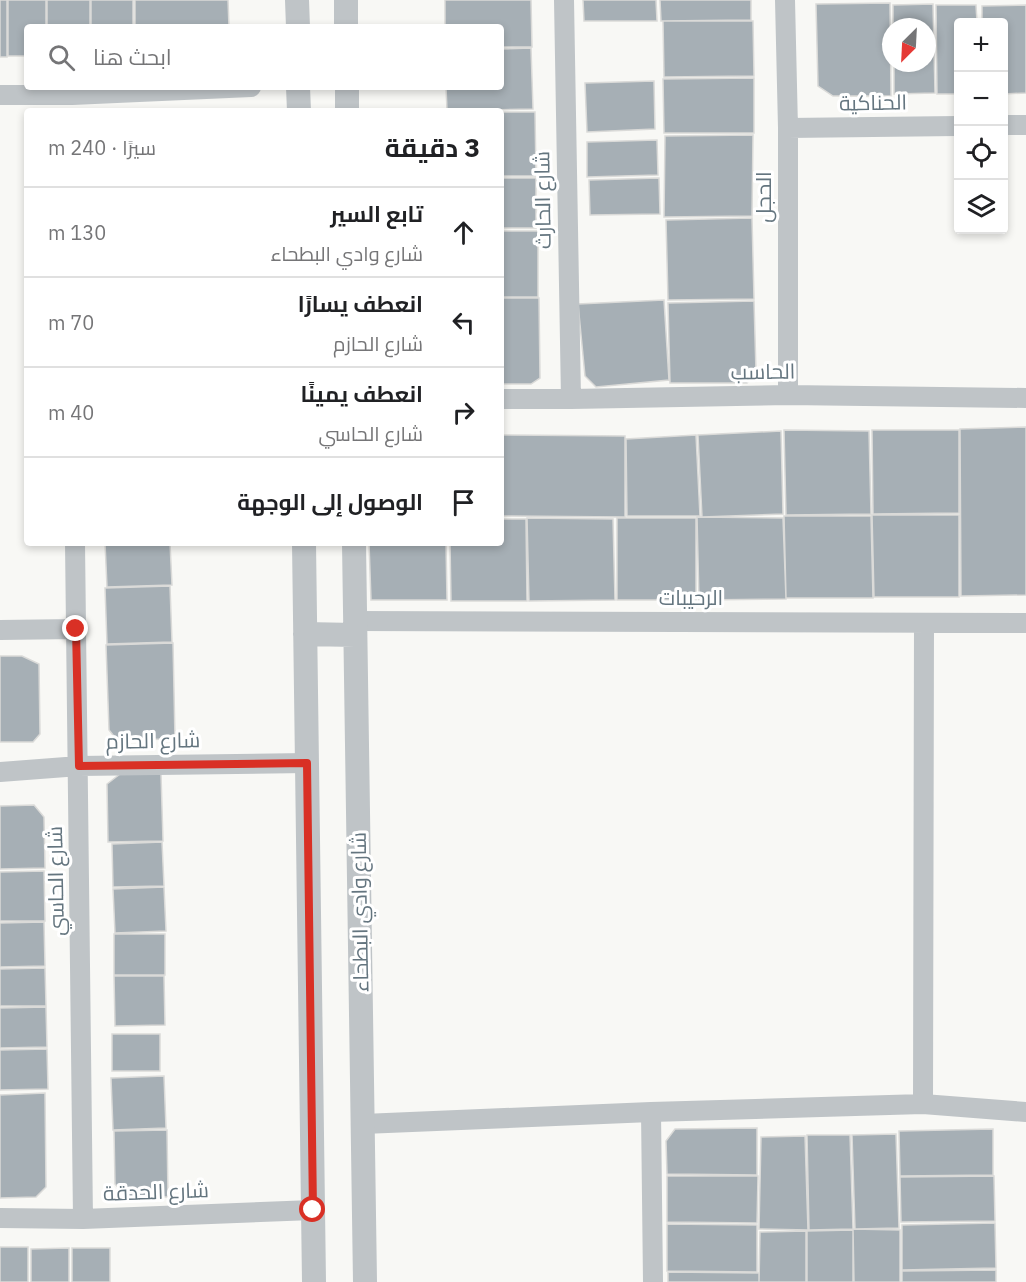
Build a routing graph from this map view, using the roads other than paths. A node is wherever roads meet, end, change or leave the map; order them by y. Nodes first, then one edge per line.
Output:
1 (297, 0) edge
2 (346, 0) edge
3 (564, 0) edge
4 (785, 0) edge
5 (298, 24) edge
6 (346, 24) edge
7 (217, 90) edge
8 (298, 90) edge
9 (347, 90) edge
10 (0, 95) edge
11 (72, 103) edge
12 (299, 108) edge
13 (347, 108) edge
14 (1008, 125) edge
15 (1026, 125) edge
16 (954, 126) edge
17 (788, 128) junction
18 (788, 395) junction
19 (1026, 398) edge
20 (504, 399) edge
21 (571, 399) junction
22 (75, 546) edge
23 (304, 546) edge
24 (354, 546) edge
25 (924, 623) junction
26 (1026, 623) edge
27 (355, 628) junction
28 (76, 629) junction
29 (0, 630) edge
30 (305, 634) junction
31 (307, 763) junction
32 (79, 766) junction
33 (0, 772) edge
34 (923, 1104) junction
35 (651, 1112) junction
36 (1026, 1112) edge
37 (363, 1124) junction
38 (313, 1210) junction
39 (0, 1218) edge
40 (83, 1219) junction
41 (314, 1282) edge
42 (365, 1282) edge
43 (652, 1282) edge

1 - 5 street
2 - 6 street
3 - 21 street, شارع الحارث
4 - 17 street, الحجل
7 - 11 street
8 - 12 street
9 - 13 street
10 - 11 street
14 - 15 street
16 - 17 street, الحناكية
17 - 18 street, الحجل
18 - 19 street, الحاسب
18 - 21 street, الحاسب
20 - 21 street, الحاسب
22 - 28 street, شارع الحاسي
23 - 30 street
24 - 27 street, شارع وادي البطحاء
25 - 26 street, الرحيبات
25 - 27 street, الرحيبات
25 - 34 street
27 - 30 street
27 - 37 street, شارع وادي البطحاء
28 - 29 street
28 - 32 street, شارع الحاسي
30 - 31 street
31 - 32 street, شارع الحازم
31 - 38 street
32 - 33 street, شارع الحازم
32 - 40 street, شارع الحاسي
34 - 35 street
34 - 36 street
35 - 37 street
35 - 43 street
37 - 42 street, شارع وادي البطحاء
38 - 40 street, شارع الحدقة
38 - 41 street
39 - 40 street, شارع الحدقة

